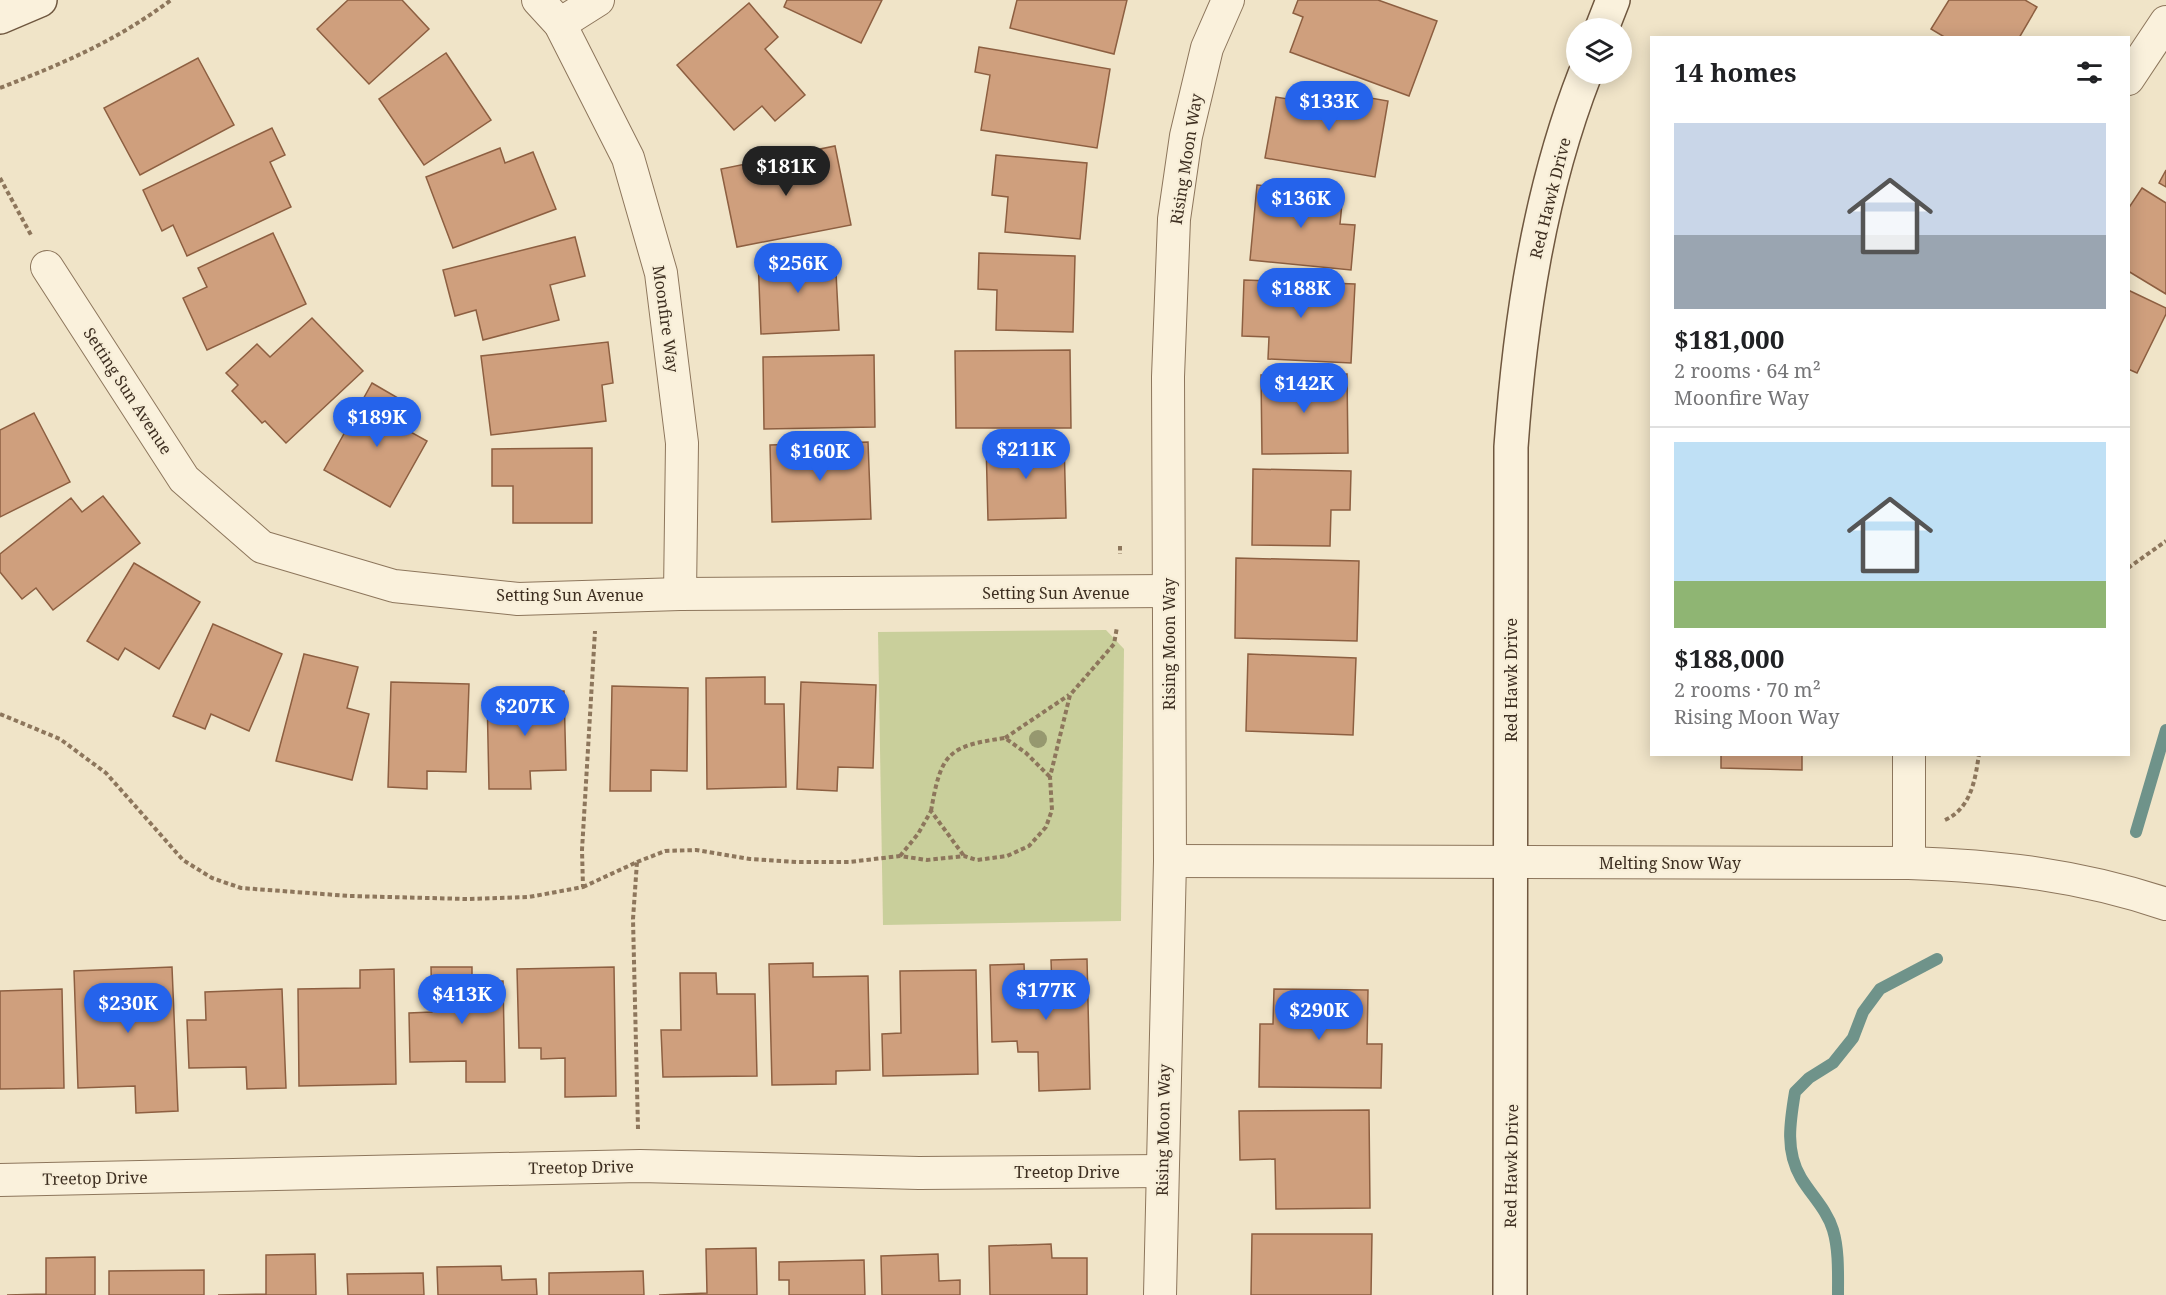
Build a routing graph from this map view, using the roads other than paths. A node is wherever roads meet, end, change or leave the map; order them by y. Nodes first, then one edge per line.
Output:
1 (39, 0) edge
2 (538, 0) edge
3 (598, 0) edge
4 (1228, 0) edge
5 (1613, 0) edge
6 (0, 17) edge
7 (1606, 18) edge
8 (2166, 22) edge
9 (560, 24) junction
10 (2130, 76) edge
11 (1582, 84) edge
12 (47, 267) road end
13 (1168, 591) junction
14 (680, 594) junction
15 (1909, 756) edge
16 (1170, 861) junction
17 (1510, 862) junction
18 (1909, 863) junction
19 (2166, 904) edge
20 (1162, 1171) junction
21 (0, 1180) edge
22 (1160, 1295) edge
23 (1510, 1295) edge

1 - 6 street
2 - 9 street, Moonfire Way
3 - 9 street
4 - 13 street, Rising Moon Way
5 - 7 street
8 - 10 street
9 - 14 street, Moonfire Way
11 - 17 street, Red Hawk Drive
12 - 14 street, Setting Sun Avenue
13 - 14 street, Setting Sun Avenue
13 - 16 street, Rising Moon Way
15 - 18 street
16 - 17 street, Melting Snow Way
16 - 20 street, Rising Moon Way
17 - 18 street, Melting Snow Way
17 - 23 street, Red Hawk Drive
18 - 19 street, Melting Snow Way
20 - 21 street, Treetop Drive
20 - 22 street, Rising Moon Way

